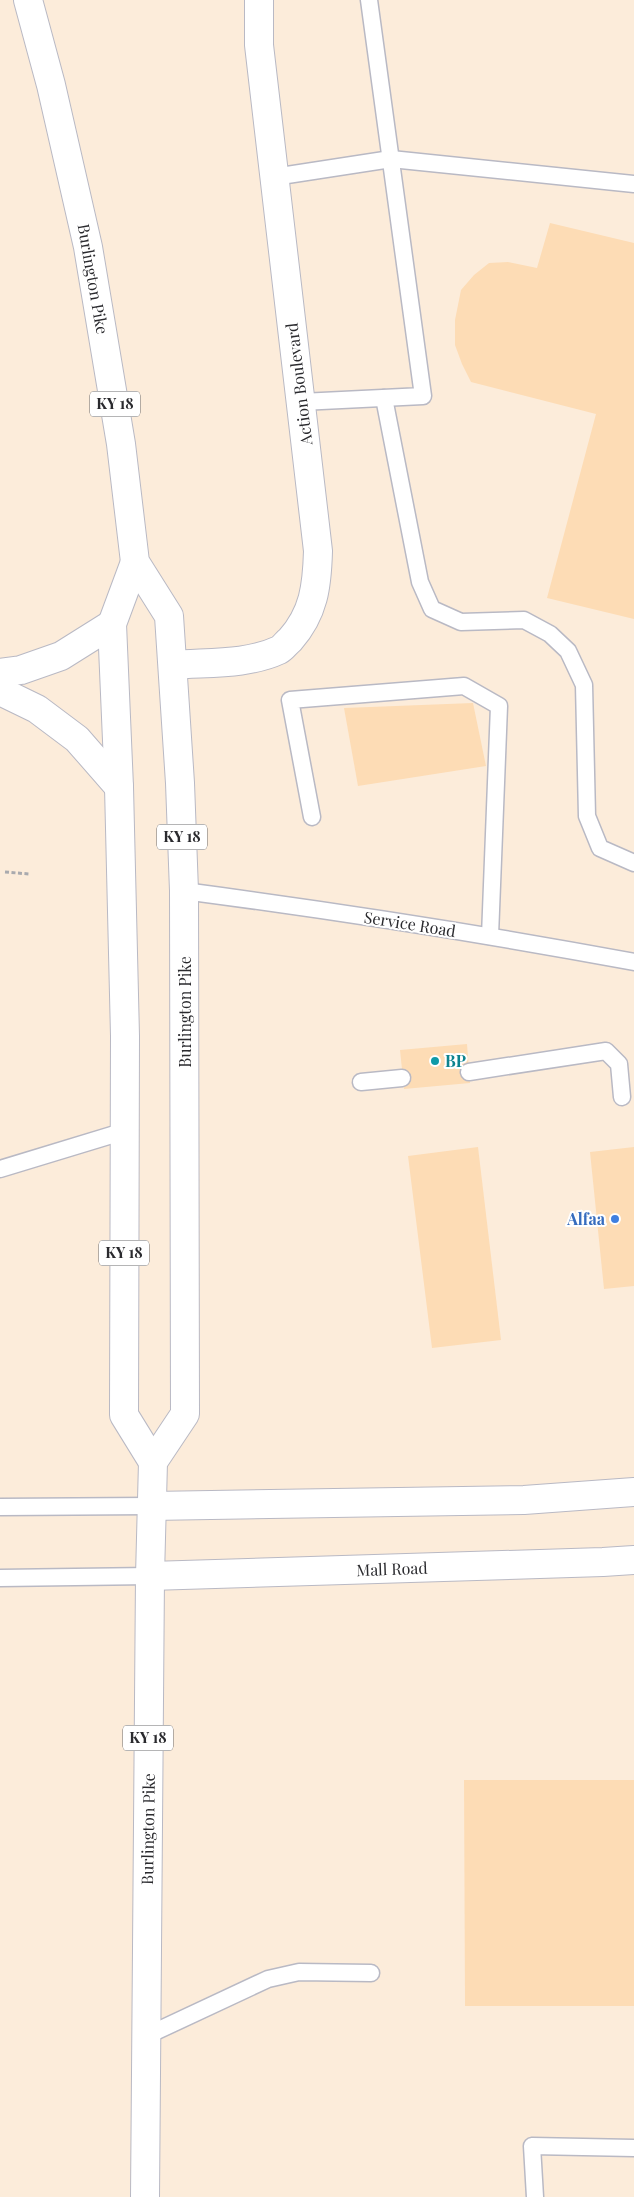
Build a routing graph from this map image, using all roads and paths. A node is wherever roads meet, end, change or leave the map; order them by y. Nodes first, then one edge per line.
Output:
1 (28, 0) edge
2 (259, 0) edge
3 (369, 0) edge
4 (391, 159) junction
5 (274, 177) junction
6 (634, 184) edge
7 (384, 398) junction
8 (301, 402) junction
9 (135, 562) junction
10 (112, 624) junction
11 (173, 665) junction
12 (0, 673) edge
13 (0, 691) edge
14 (119, 787) junction
15 (312, 817) dead end
16 (634, 863) edge
17 (5, 872) dead end
18 (29, 874) dead end
19 (184, 891) junction
20 (490, 936) junction
21 (634, 962) edge
22 (469, 1072) dead end
23 (402, 1078) dead end
24 (362, 1082) dead end
25 (622, 1097) dead end
26 (125, 1131) junction
27 (0, 1169) edge
28 (153, 1462) junction
29 (634, 1492) edge
30 (151, 1506) junction
31 (0, 1507) edge
32 (634, 1560) edge
33 (150, 1576) junction
34 (0, 1578) edge
35 (371, 1972) dead end
36 (146, 2036) junction
37 (634, 2148) edge
38 (144, 2197) edge
39 (535, 2197) edge

1 - 9 main road, Burlington Pike / KY 18
2 - 5 main road, Action Boulevard
3 - 4 lane
4 - 5 lane
4 - 6 lane
4 - 7 lane
5 - 8 main road, Action Boulevard
7 - 8 lane
7 - 16 lane
8 - 11 main road, Action Boulevard
9 - 10 main road, Burlington Pike / KY 18
9 - 11 main road, Burlington Pike / KY 18
10 - 12 main road
10 - 14 main road, Burlington Pike / KY 18
11 - 19 main road, Burlington Pike / KY 18
13 - 14 main road
14 - 26 main road, Burlington Pike / KY 18
15 - 20 lane
17 - 18 path
19 - 20 lane, Service Road
19 - 28 main road, Burlington Pike / KY 18
20 - 21 lane, Service Road
22 - 25 lane
23 - 24 lane
26 - 27 lane
26 - 28 main road, Burlington Pike / KY 18
28 - 30 main road, Burlington Pike / KY 18
29 - 30 main road
30 - 31 lane
30 - 33 main road, Burlington Pike / KY 18
32 - 33 main road, Mall Road
33 - 34 lane
33 - 36 main road, Burlington Pike / KY 18
35 - 36 lane
36 - 38 main road, Burlington Pike / KY 18
37 - 39 lane

